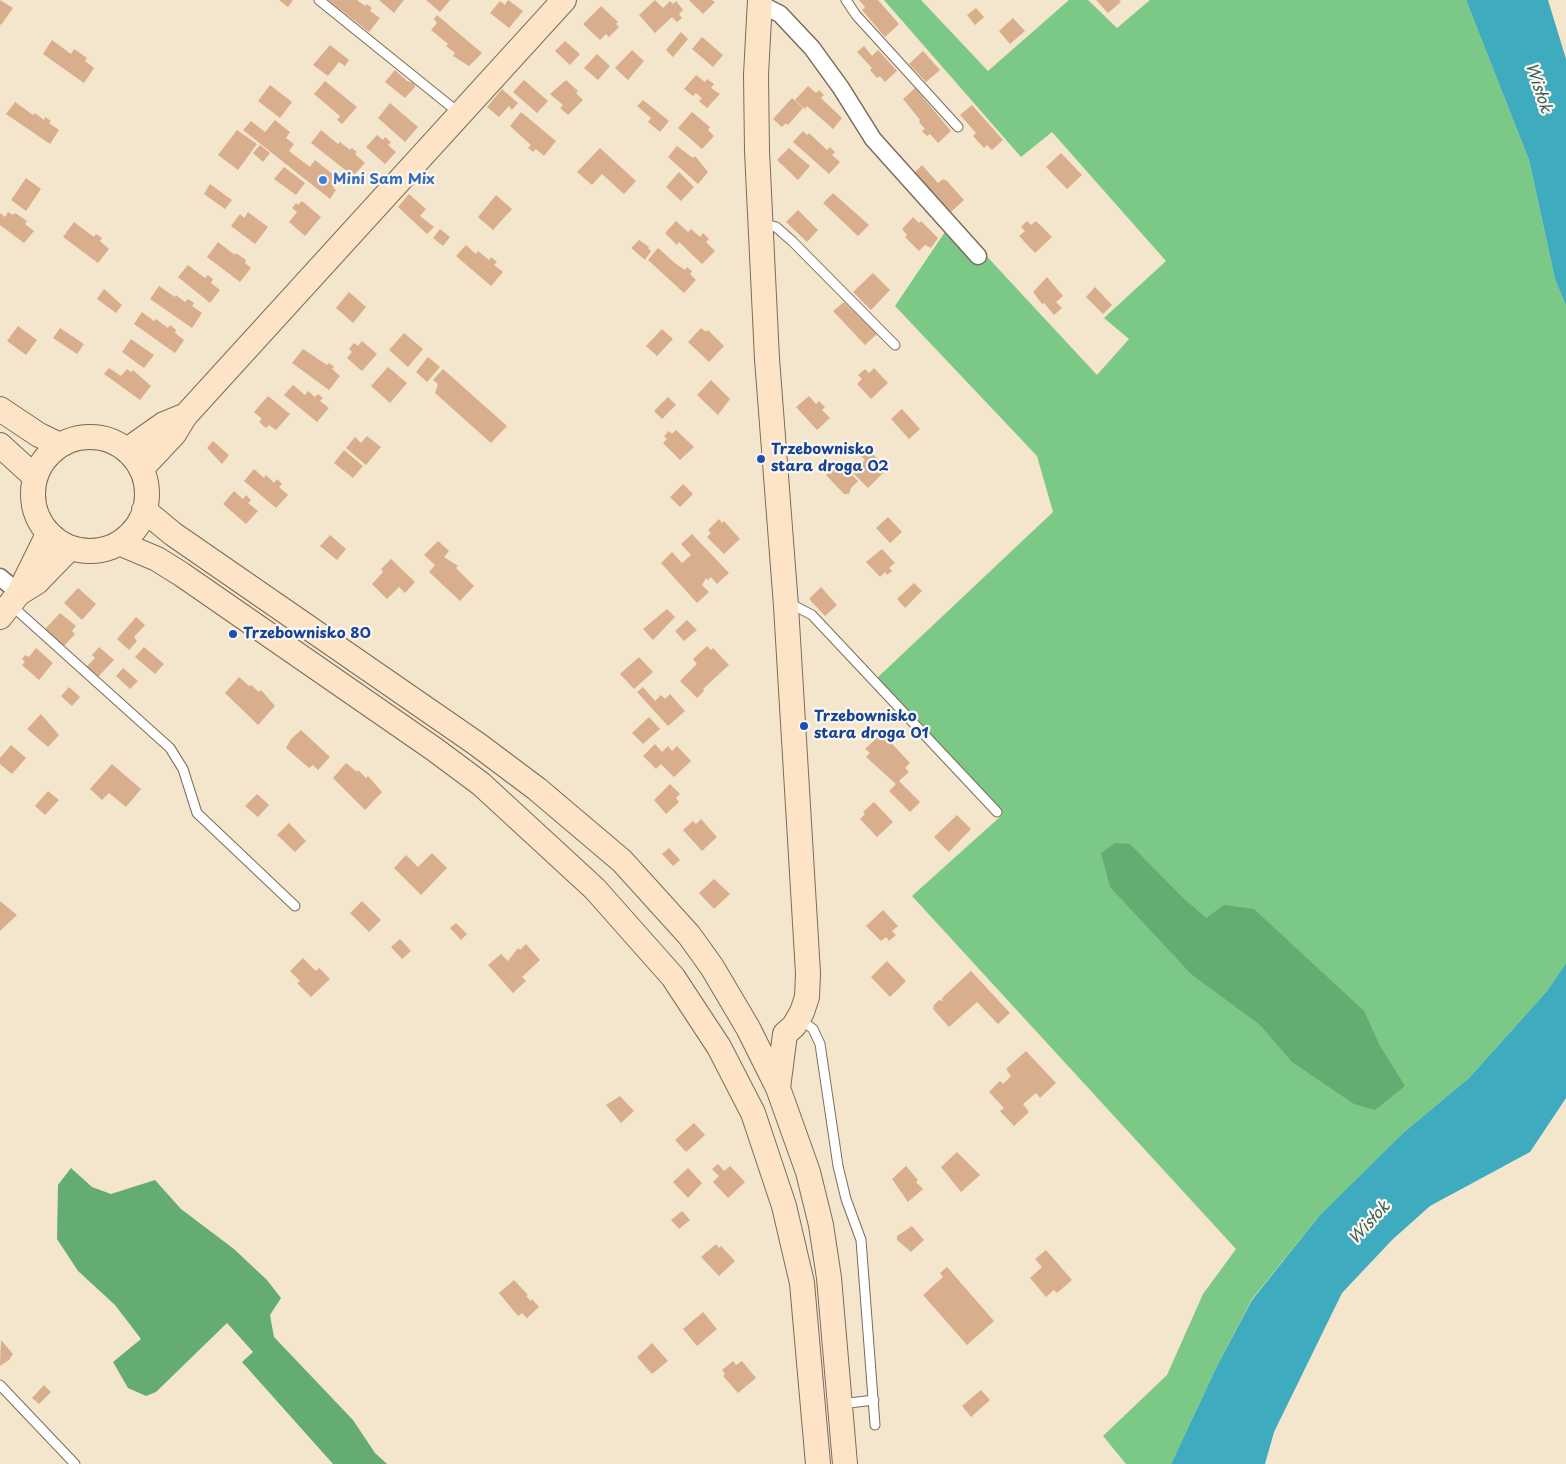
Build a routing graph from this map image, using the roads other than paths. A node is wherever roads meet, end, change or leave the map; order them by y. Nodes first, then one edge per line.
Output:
1 (319, 0) edge
2 (564, 0) edge
3 (846, 0) edge
4 (760, 4) edge
5 (460, 114) junction
6 (958, 127) dead end
7 (760, 224) junction
8 (978, 256) dead end
9 (895, 345) dead end
10 (0, 409) edge
11 (185, 416) junction
12 (0, 445) edge
13 (60, 445) junction
14 (127, 450) junction
15 (141, 469) junction
16 (35, 477) junction
17 (144, 510) junction
18 (48, 534) junction
19 (120, 543) junction
20 (70, 548) junction
21 (0, 577) edge
22 (10, 605) edge
23 (786, 606) junction
24 (997, 812) dead end
25 (622, 861) junction
26 (596, 888) junction
27 (295, 906) dead end
28 (792, 1026) junction
29 (748, 1028) junction
30 (778, 1088) junction
31 (0, 1385) edge
32 (874, 1400) junction
33 (841, 1404) junction
34 (875, 1425) dead end
35 (75, 1464) edge
36 (818, 1464) edge
37 (845, 1464) edge

1 - 5 lane
2 - 5 main road
3 - 6 lane
4 - 7 main road
4 - 8 street
5 - 11 main road
7 - 9 lane
7 - 23 main road
10 - 13 main road
11 - 14 main road
11 - 15 main road
12 - 16 main road
13 - 14 main road
13 - 16 main road
14 - 15 main road
15 - 17 main road
16 - 18 main road
17 - 19 main road
17 - 25 main road
18 - 20 main road
18 - 22 main road
19 - 20 main road
19 - 26 main road
20 - 22 main road
21 - 22 street
22 - 27 lane
23 - 24 lane
23 - 28 main road
25 - 26 main road
25 - 29 main road
26 - 36 main road
28 - 29 main road
28 - 30 main road
28 - 32 lane
29 - 30 main road
30 - 33 main road
31 - 35 lane
32 - 33 lane
32 - 34 lane
33 - 37 main road

